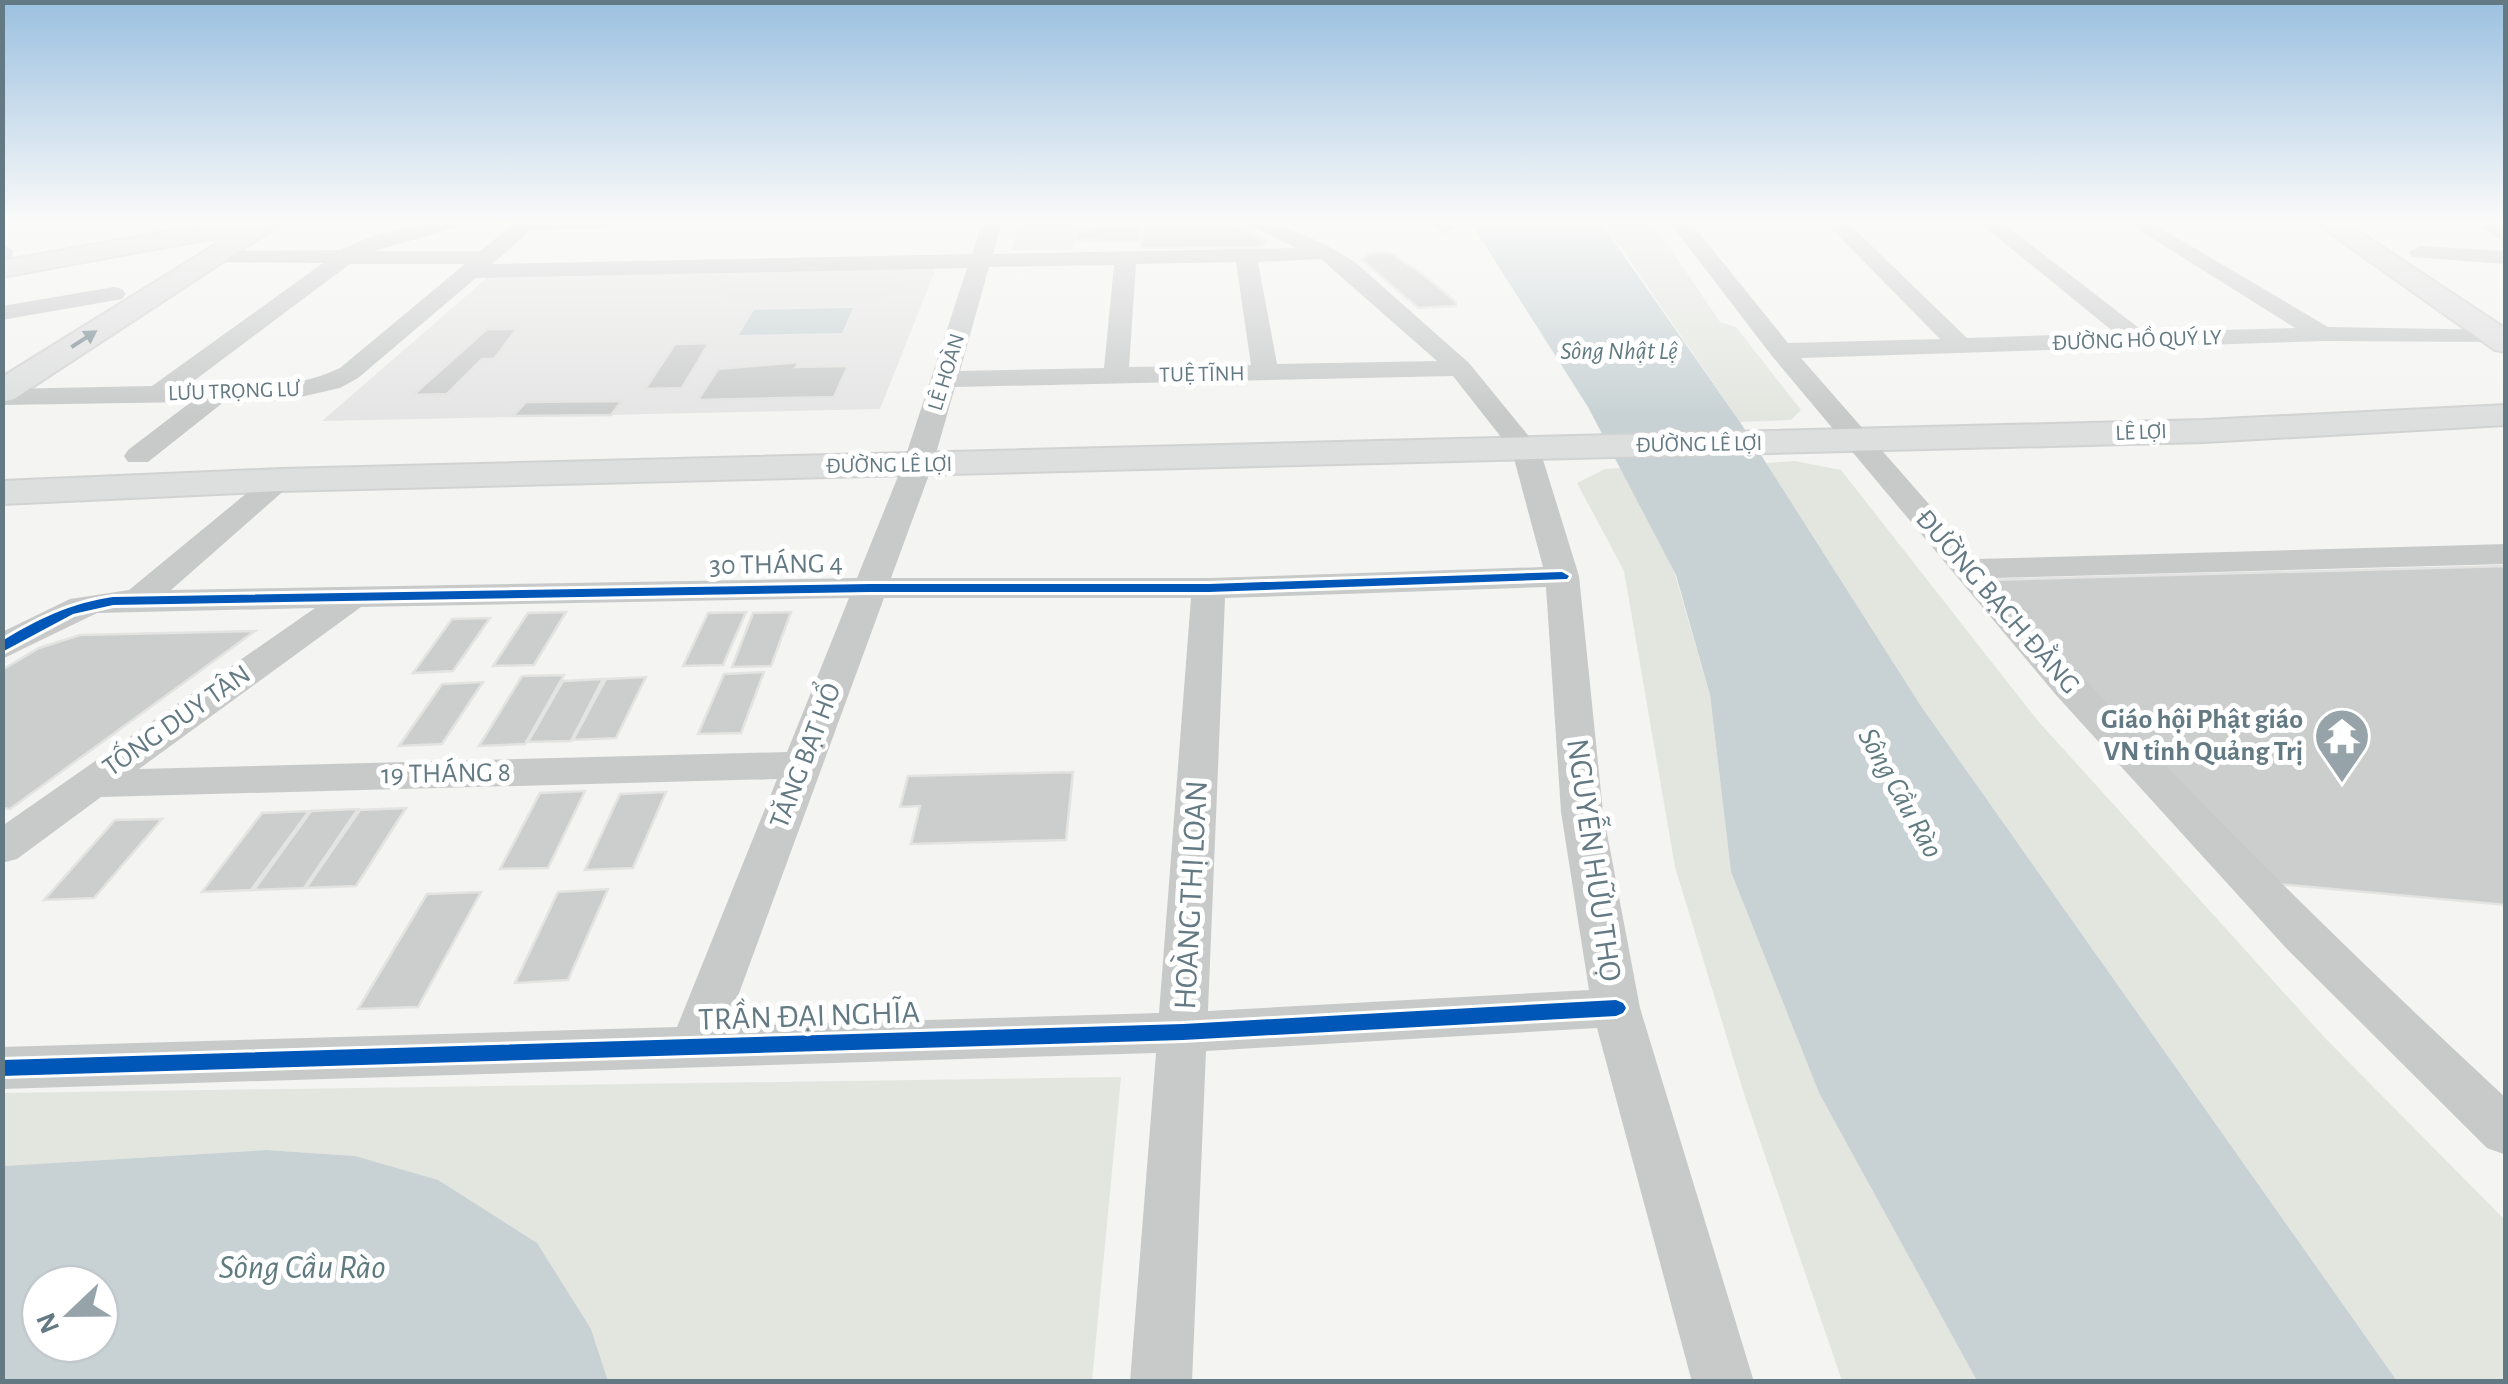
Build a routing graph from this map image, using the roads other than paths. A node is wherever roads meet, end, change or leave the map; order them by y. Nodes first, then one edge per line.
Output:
1 (125, 288) edge
2 (155, 288) edge
3 (304, 288) edge
4 (451, 288) edge
5 (972, 288) edge
6 (1122, 288) edge
7 (1251, 288) edge
8 (1367, 288) edge
9 (1731, 288) edge
10 (1902, 288) edge
11 (2072, 288) edge
12 (2246, 288) edge
13 (2424, 288) edge
14 (2473, 288) edge
15 (2477, 290) dead end
16 (114, 294) junction
17 (2, 312) edge
18 (2323, 334) junction
19 (2500, 339) edge
20 (2139, 340) junction
21 (1961, 346) junction
22 (1781, 351) junction
23 (2, 360) edge
24 (1460, 368) junction
25 (1266, 372) junction
26 (1116, 376) junction
27 (944, 379) junction
28 (160, 393) junction
29 (219, 393) junction
30 (2, 394) edge
31 (2506, 415) edge
32 (1858, 440) junction
33 (1776, 442) joint
34 (1526, 450) junction
35 (138, 456) dead end
36 (918, 464) junction
37 (281, 480) junction
38 (2, 493) edge
39 (2506, 554) edge
40 (1968, 569) junction
41 (1562, 576) junction
42 (870, 588) junction
43 (1210, 588) junction
44 (353, 597) junction
45 (136, 602) junction
46 (2, 648) edge
47 (802, 765) junction
48 (89, 784) junction
49 (2, 848) edge
50 (1616, 1008) junction
51 (1183, 1032) junction
52 (694, 1047) junction
53 (2, 1068) edge
54 (2506, 1132) edge
55 (1162, 1382) edge
56 (1723, 1382) edge

1 - 16 main road
30 -> 2 main road
3 - 28 street
4 - 29 street, LƯU TRỌNG LƯ
5 - 27 street, LÊ HOÀN
6 - 26 street
7 - 25 street
8 - 24 street
9 - 22 street, ĐƯỜNG BẠCH ĐẰNG
10 - 21 street
11 - 20 street
12 - 18 street
13 - 19 main road
14 - 15 main road
16 - 17 street
16 - 23 main road
18 - 19 street, ĐƯỜNG HỒ QUÝ LY
18 - 20 street, ĐƯỜNG HỒ QUÝ LY
20 - 21 street, ĐƯỜNG HỒ QUÝ LY
21 - 22 street, ĐƯỜNG HỒ QUÝ LY
22 - 32 street, ĐƯỜNG BẠCH ĐẰNG
24 - 25 street, TUỆ TĨNH
24 - 34 street
25 - 26 street, TUỆ TĨNH
26 - 27 street, TUỆ TĨNH
27 - 36 street, LÊ HOÀN
28 - 29 street, LƯU TRỌNG LƯ
28 - 30 street, LƯU TRỌNG LƯ
29 - 35 street
31 - 32 main road, LÊ LỢI
32 - 33 main road, LÊ LỢI
32 - 40 street, ĐƯỜNG BẠCH ĐẰNG
33 - 34 main road, ĐƯỜNG LÊ LỢI
34 - 36 main road, ĐƯỜNG LÊ LỢI
34 - 41 street, NGUYỄN HỮU THỌ
36 - 37 main road, ĐƯỜNG LÊ LỢI
36 - 42 street, TĂNG BẠT HỔ
37 - 38 main road, ĐƯỜNG LÊ LỢI
37 - 45 street
39 - 40 street
40 - 54 street, ĐƯỜNG BẠCH ĐẰNG
41 - 43 street, 30 THÁNG 4
41 - 50 street, NGUYỄN HỮU THỌ
42 - 43 street, 30 THÁNG 4
42 - 44 street, 30 THÁNG 4
42 - 47 street, TĂNG BẠT HỔ
43 - 51 street, HOÀNG THỊ LOAN
44 - 45 street, 30 THÁNG 4
44 - 48 street, TỐNG DUY TÂN
45 - 46 street, 30 THÁNG 4
47 - 48 street, 19 THÁNG 8
47 - 52 street, TĂNG BẠT HỔ
48 - 49 street, TỐNG DUY TÂN
50 - 51 street, TRẦN ĐẠI NGHĨA
50 - 56 street, NGUYỄN HỮU THỌ
51 - 52 street, TRẦN ĐẠI NGHĨA
51 - 55 street, HOÀNG THỊ LOAN
52 - 53 street, TRẦN ĐẠI NGHĨA

